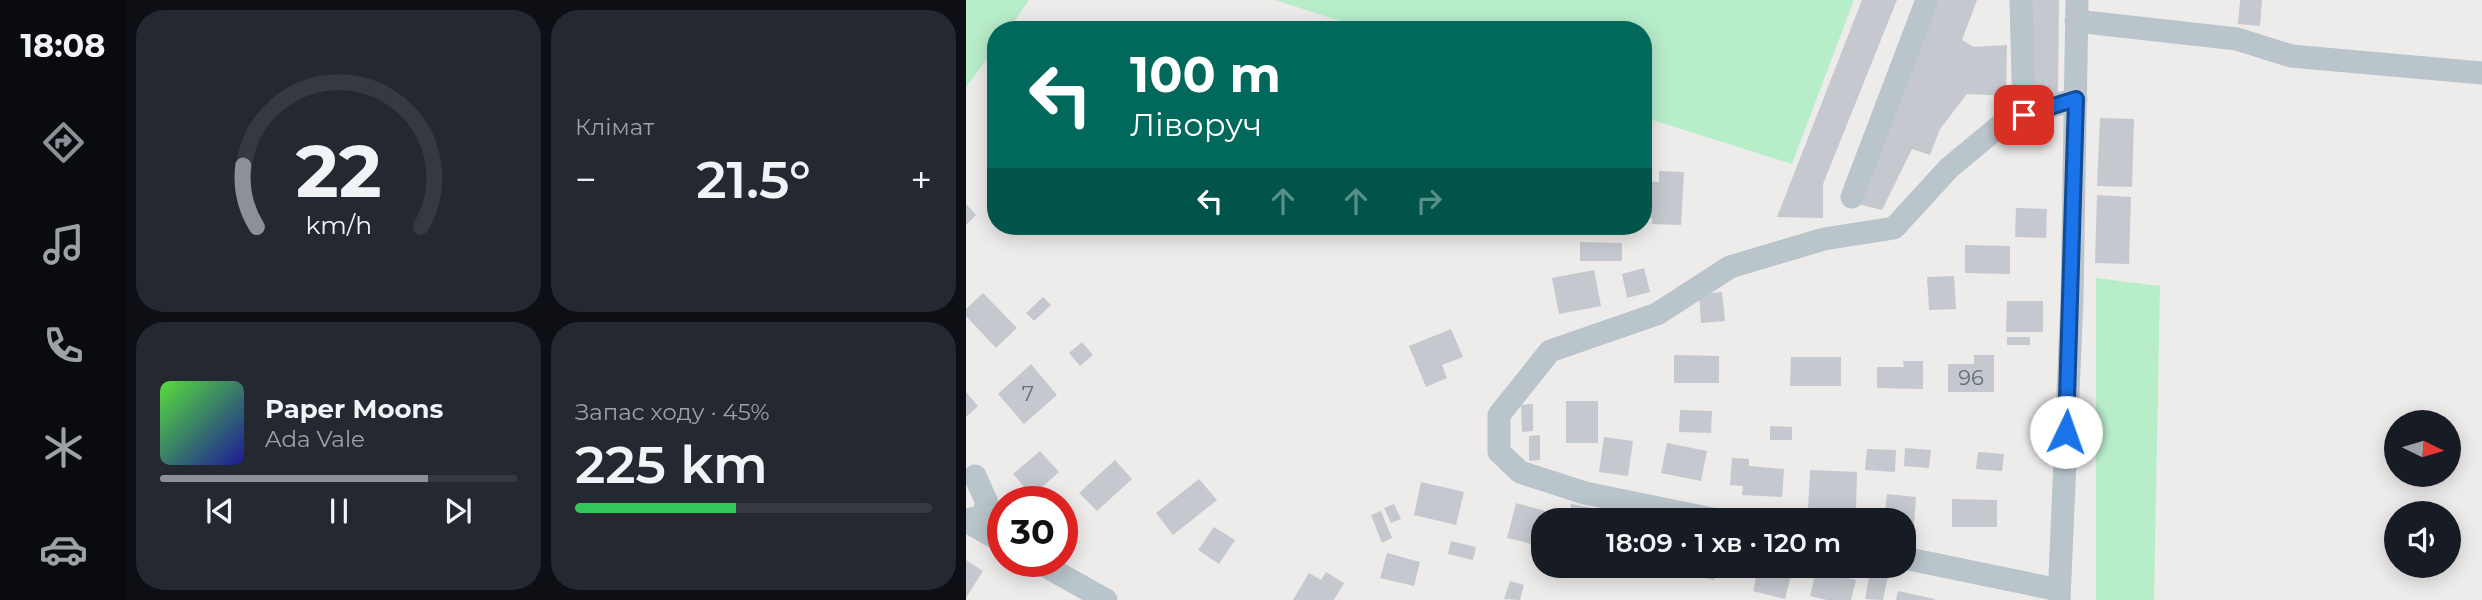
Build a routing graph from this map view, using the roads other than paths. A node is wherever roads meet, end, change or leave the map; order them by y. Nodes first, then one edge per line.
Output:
1 (1927, 0) edge
2 (2021, 0) edge
3 (2077, 11) edge
4 (2482, 73) edge
5 (2076, 99) junction
6 (2024, 115) junction
7 (1852, 197) dead end
8 (970, 470) edge
9 (987, 486) edge
10 (1658, 508) edge
11 (966, 520) edge
12 (987, 532) edge
13 (1916, 561) edge
14 (1078, 574) edge
15 (1065, 577) edge
16 (2059, 595) edge
17 (1104, 599) edge

1 - 7 street
2 - 6 street
3 - 4 street
3 - 5 street
5 - 6 street
5 - 16 street
6 - 10 street
8 - 9 street
8 - 11 street
11 - 12 street
13 - 16 street
14 - 17 street
15 - 17 street

